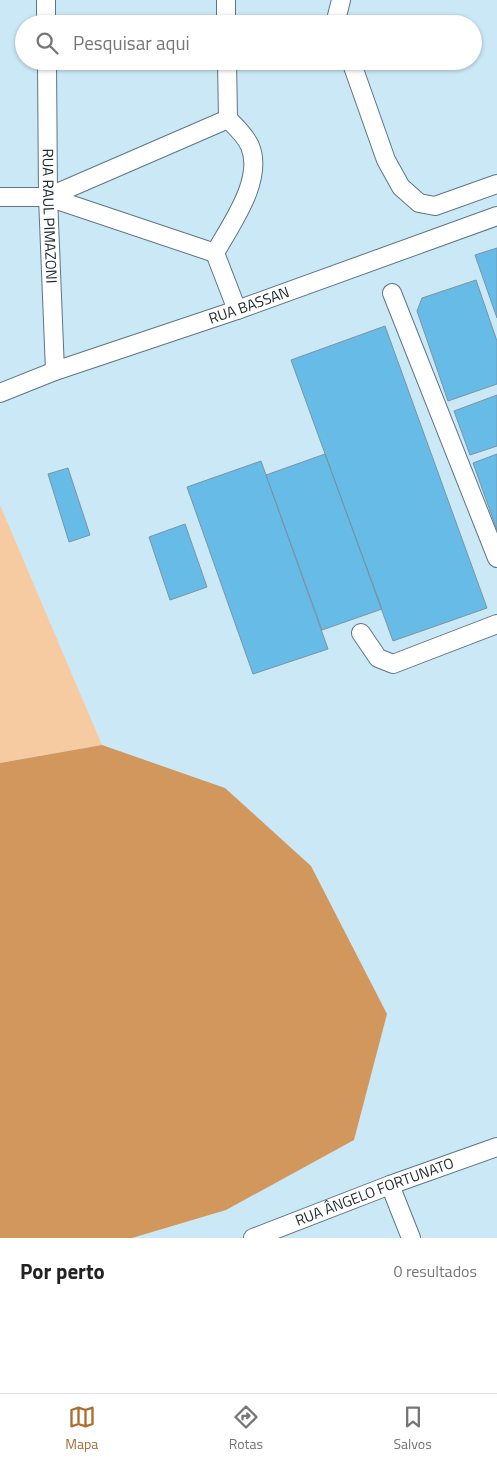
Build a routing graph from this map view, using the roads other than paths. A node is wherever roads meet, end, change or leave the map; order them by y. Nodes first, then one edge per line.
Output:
1 (46, 0) edge
2 (226, 0) edge
3 (341, 0) edge
4 (46, 15) edge
5 (226, 15) edge
6 (337, 15) edge
7 (47, 70) edge
8 (227, 70) edge
9 (354, 70) edge
10 (228, 119) junction
11 (497, 184) edge
12 (0, 196) edge
13 (48, 197) junction
14 (497, 216) edge
15 (215, 253) junction
16 (392, 293) dead end
17 (237, 310) junction
18 (55, 371) junction
19 (0, 393) edge
20 (497, 558) edge
21 (497, 624) edge
22 (361, 633) dead end
23 (497, 1147) edge
24 (390, 1184) junction
25 (253, 1238) edge
26 (411, 1238) edge

1 - 4 street
2 - 5 street
3 - 6 street
7 - 13 street, RUA RAUL PIMAZONI
8 - 10 street
9 - 11 street
10 - 13 street
10 - 15 street
12 - 13 street
13 - 15 street
13 - 18 street, RUA RAUL PIMAZONI
14 - 17 street, RUA BASSAN
15 - 17 street
16 - 20 street
17 - 18 street, RUA BASSAN
18 - 19 street, RUA BASSAN
21 - 22 street
23 - 24 street, RUA ÂNGELO FORTUNATO
24 - 25 street, RUA ÂNGELO FORTUNATO
24 - 26 street

